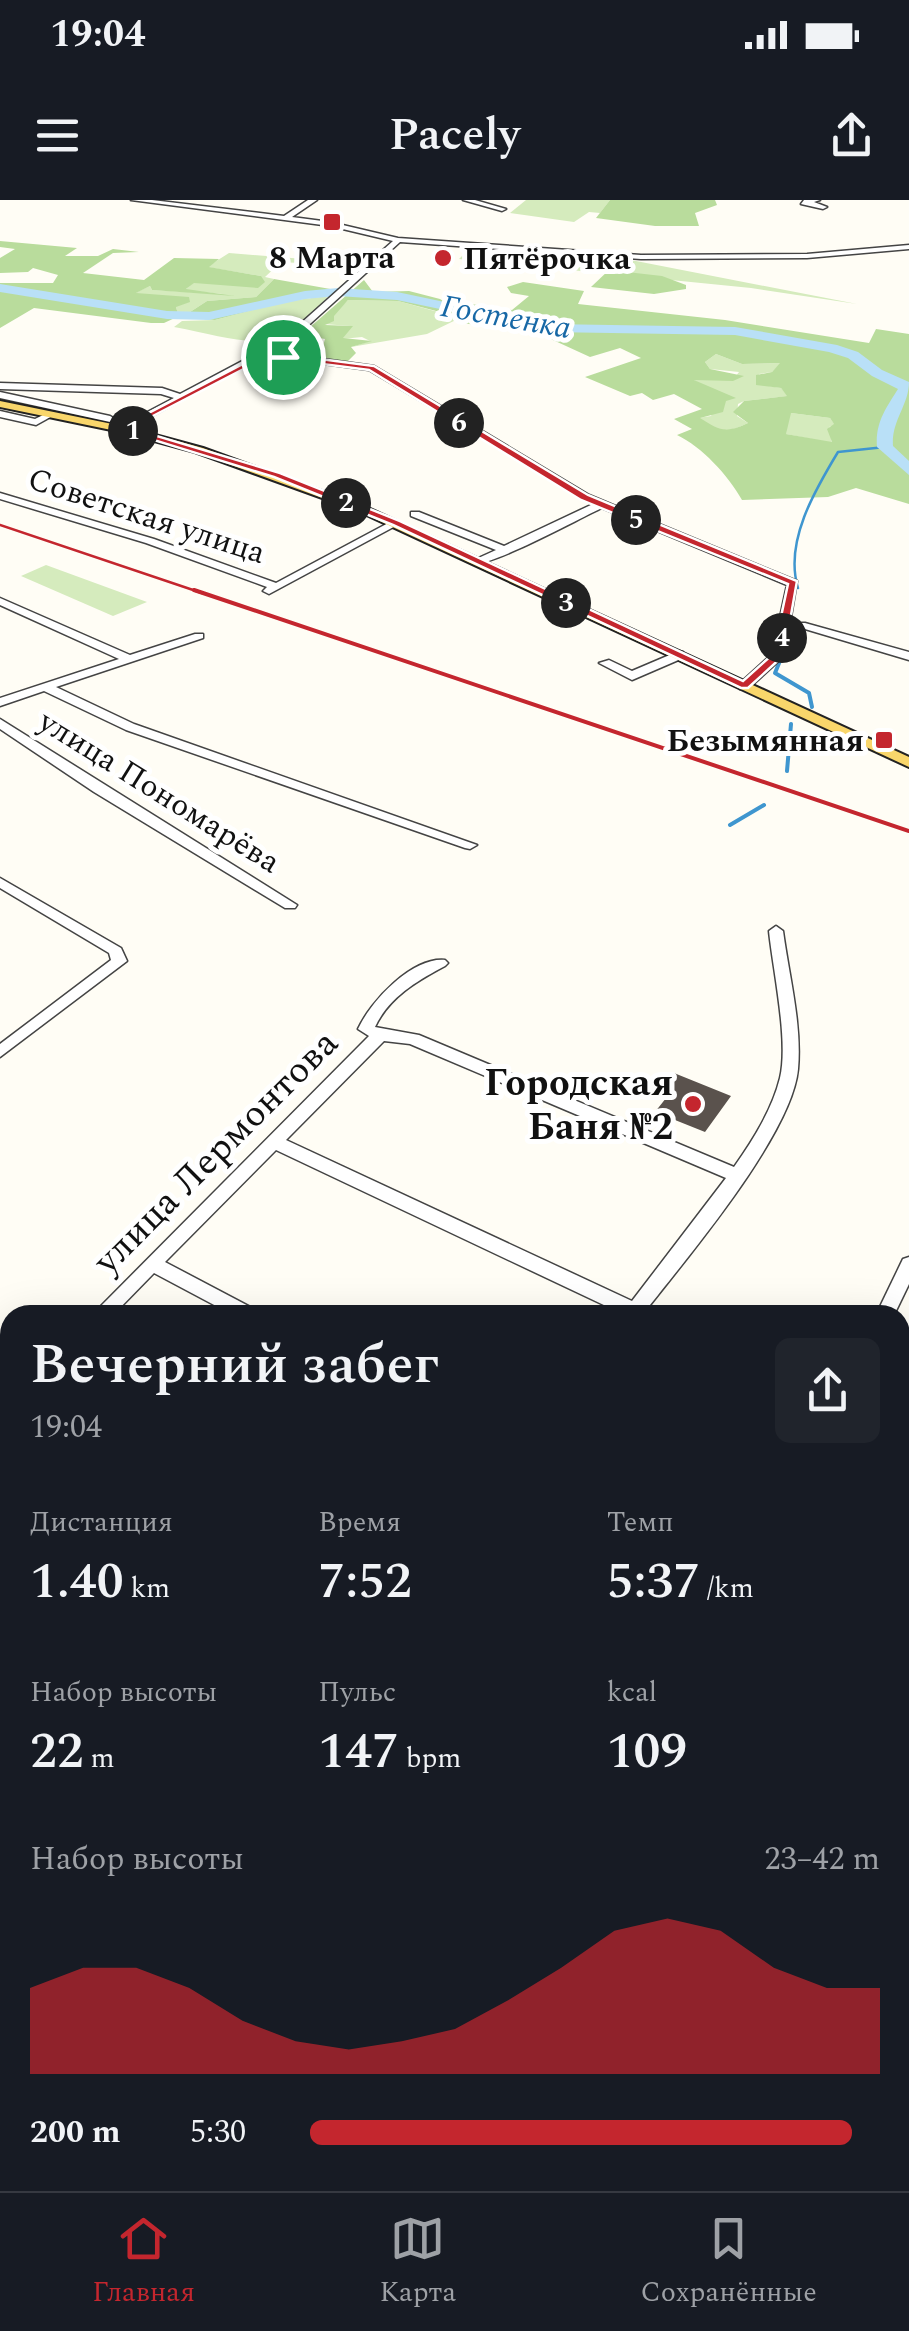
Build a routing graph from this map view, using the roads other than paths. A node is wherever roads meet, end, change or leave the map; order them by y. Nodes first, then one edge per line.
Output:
1 (135, 200) edge
2 (312, 200) edge
3 (467, 200) edge
4 (502, 209) dead end
5 (286, 218) junction
6 (398, 240) junction
7 (909, 247) edge
8 (266, 354) junction
9 (0, 386) edge
10 (0, 395) edge
11 (180, 397) junction
12 (0, 404) edge
13 (0, 414) edge
14 (49, 415) junction
15 (110, 419) dead end
16 (122, 429) junction
17 (0, 496) edge
18 (600, 505) junction
19 (415, 514) dead end
20 (396, 523) junction
21 (506, 550) junction
22 (478, 562) junction
23 (0, 601) edge
24 (786, 627) junction
25 (199, 636) dead end
26 (679, 655) junction
27 (909, 656) edge
28 (130, 659) junction
29 (605, 663) dead end
30 (744, 686) junction
31 (46, 687) junction
32 (0, 702) edge
33 (0, 723) edge
34 (909, 762) edge
35 (470, 844) dead end
36 (0, 882) edge
37 (290, 905) dead end
38 (776, 931) dead end
39 (440, 964) dead end
40 (380, 1035) junction
41 (0, 1052) edge
42 (273, 1141) junction
43 (736, 1175) junction
44 (152, 1264) junction
45 (909, 1264) edge
46 (111, 1305) edge
47 (230, 1305) edge
48 (622, 1305) edge
49 (645, 1305) edge
50 (890, 1305) edge

1 - 5 street
2 - 5 street
3 - 4 street
5 - 6 street
6 - 7 street
6 - 8 street
8 - 11 street
8 - 18 street
9 - 11 street
10 - 15 street
11 - 16 street
12 - 14 main road
13 - 14 street
14 - 16 main road
16 - 20 main road
17 - 20 street, Советская улица
18 - 21 street
18 - 24 street
19 - 21 street
20 - 22 main road
21 - 22 street
22 - 26 main road
23 - 28 street
24 - 27 street
24 - 30 street
25 - 28 street
26 - 29 street
26 - 30 main road
28 - 31 street
30 - 34 main road
31 - 32 street
31 - 35 street
33 - 37 street, улица Пономарёва
36 - 41 street
38 - 43 street
39 - 40 street, улица Лермонтова
40 - 42 street, улица Лермонтова
40 - 43 street
42 - 44 street, улица Лермонтова
42 - 48 street
43 - 49 street
44 - 46 street, улица Лермонтова
44 - 47 street
45 - 50 street

